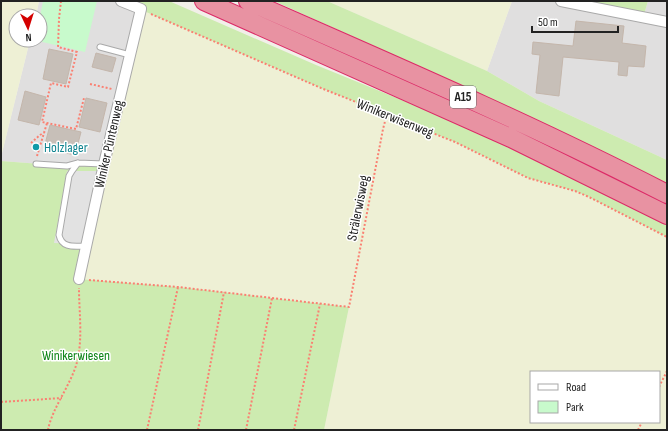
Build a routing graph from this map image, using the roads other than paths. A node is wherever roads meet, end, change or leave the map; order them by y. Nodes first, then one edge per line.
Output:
1 (122, 1) edge
2 (204, 1) edge
3 (248, 1) edge
4 (561, 1) edge
5 (667, 22) edge
6 (100, 47) dead end
7 (130, 55) junction
8 (78, 163) junction
9 (36, 164) road end
10 (104, 164) junction
11 (667, 194) edge
12 (667, 215) edge
13 (87, 246) junction
14 (79, 279) road end

1 - 7 street, Winiker Püntenweg
2 - 12 highway, A15
3 - 11 highway, A15
4 - 5 street
6 - 7 lane
7 - 10 street, Winiker Püntenweg
8 - 9 lane
8 - 10 lane
8 - 13 lane
10 - 13 street, Winiker Püntenweg
13 - 14 street, Winiker Püntenweg

